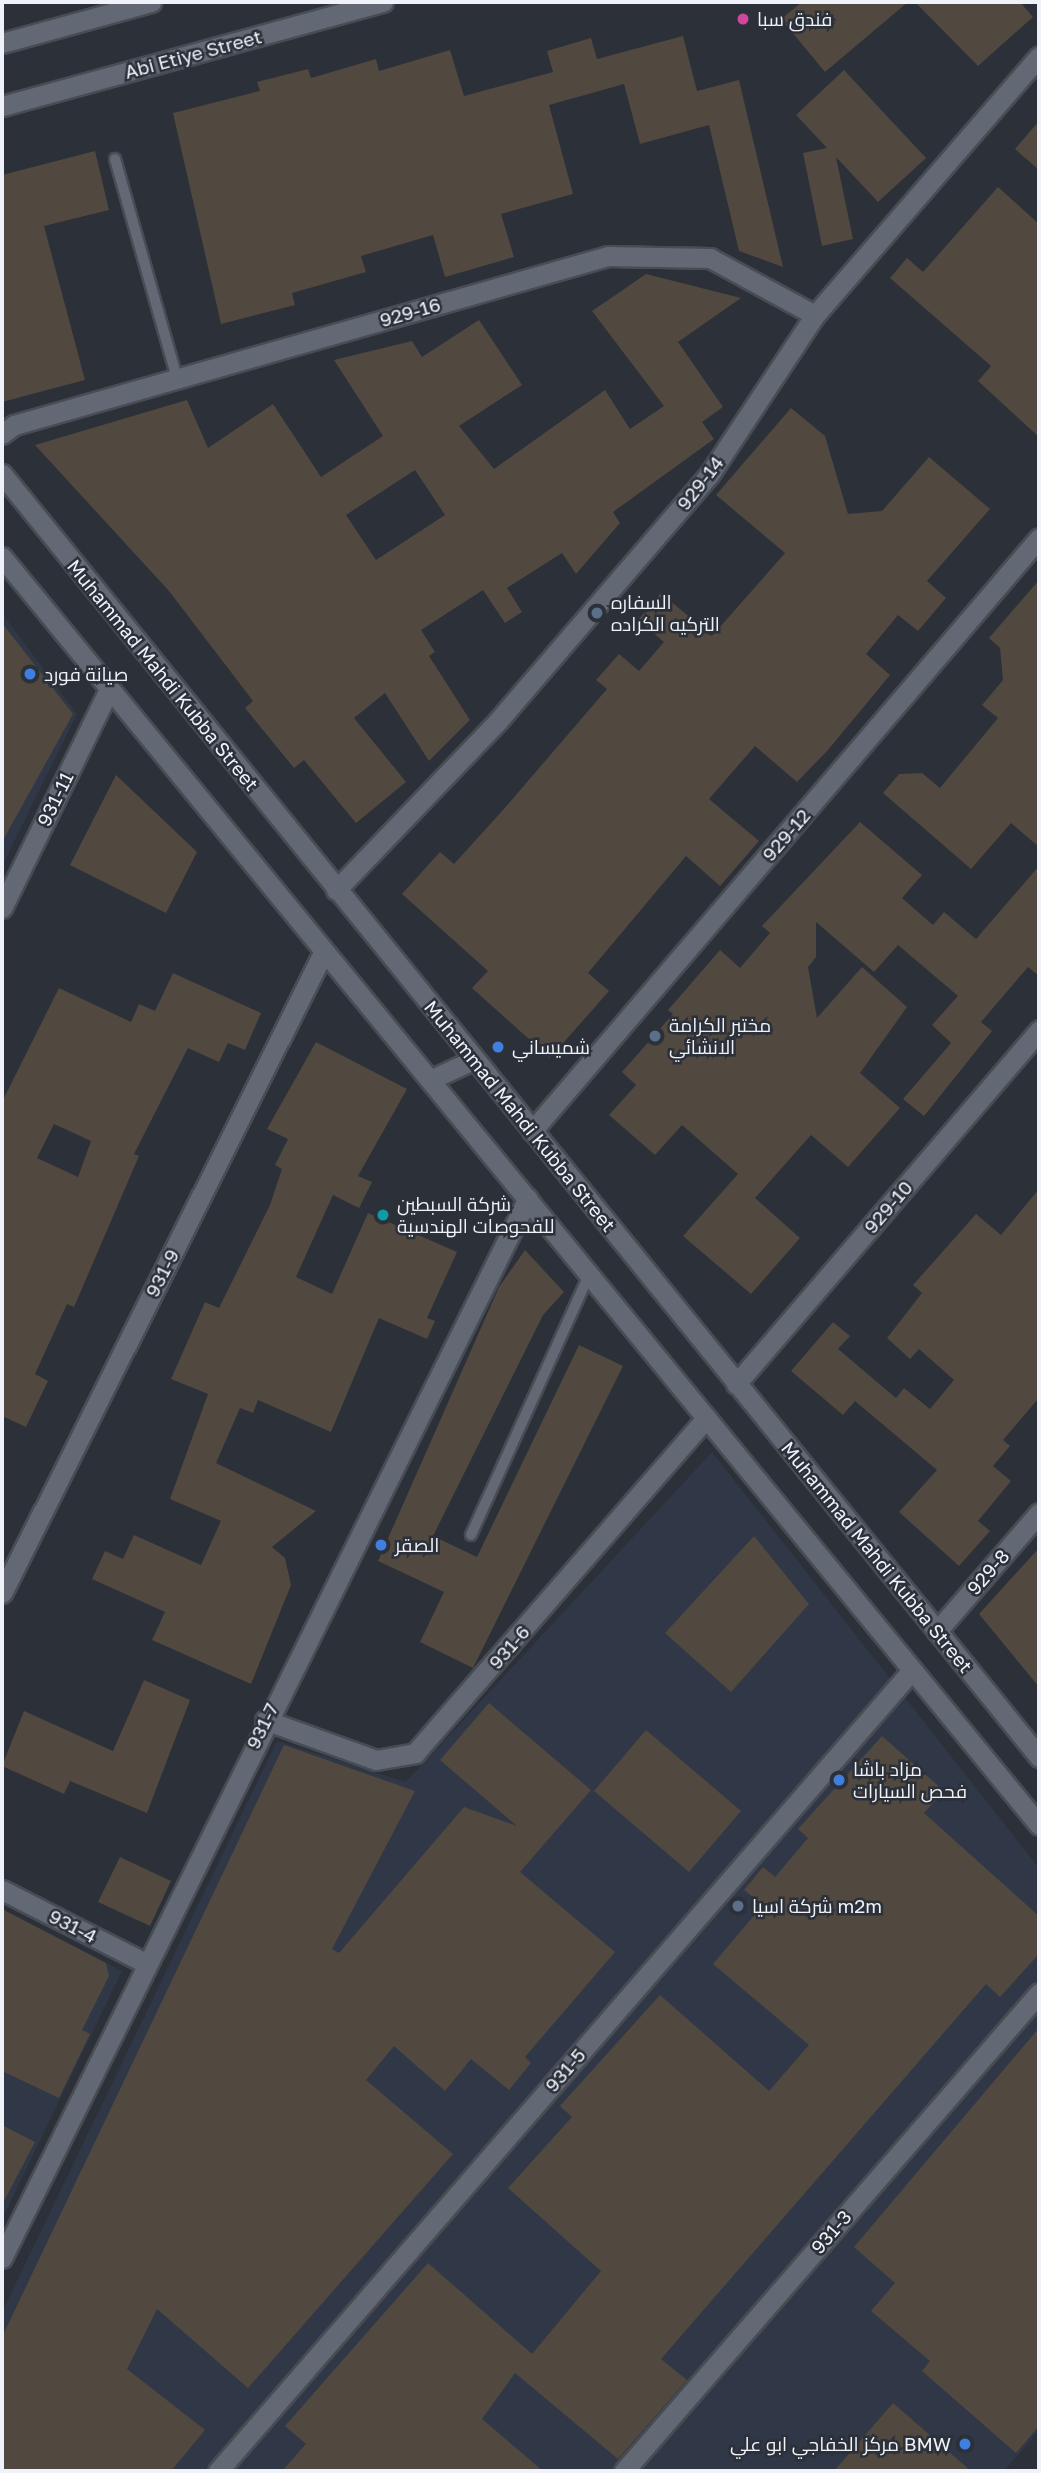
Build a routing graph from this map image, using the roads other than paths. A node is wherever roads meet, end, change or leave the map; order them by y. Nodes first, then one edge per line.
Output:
1 (151, 2) edge
2 (383, 2) edge
3 (2, 43) edge
4 (1039, 56) edge
5 (2, 106) edge
6 (115, 159) dead end
7 (815, 315) junction
8 (177, 378) junction
9 (2, 434) edge
10 (2, 474) edge
11 (1039, 538) edge
12 (2, 557) edge
13 (109, 690) junction
14 (336, 890) junction
15 (2, 908) edge
16 (323, 953) junction
17 (1039, 1030) edge
18 (475, 1059) junction
19 (432, 1079) junction
20 (532, 1131) junction
21 (527, 1198) junction
22 (590, 1274) junction
23 (736, 1384) junction
24 (706, 1418) junction
25 (1039, 1513) edge
26 (471, 1535) dead end
27 (2, 1593) edge
28 (937, 1631) junction
29 (912, 1670) junction
30 (265, 1720) junction
31 (1039, 1757) edge
32 (1038, 1819) edge
33 (2, 1890) edge
34 (145, 1962) junction
35 (1039, 1993) edge
36 (2, 2258) edge
37 (218, 2471) edge
38 (624, 2471) edge

1 - 3 street
2 - 5 street, Abi Etiye Street
4 - 7 street, 929-14
6 - 8 lane
7 - 8 street, 929-16
7 - 14 street, 929-14
8 - 9 street, 929-16
10 - 14 street, Muhammad Mahdi Kubba Street
11 - 20 street, 929-12
12 - 13 street
13 - 15 street, 931-11
13 - 16 street
14 - 18 street, Muhammad Mahdi Kubba Street
16 - 19 street
16 - 27 street, 931-9
17 - 23 street, 929-10
18 - 19 street
18 - 20 street, Muhammad Mahdi Kubba Street
19 - 21 street
20 - 23 street, Muhammad Mahdi Kubba Street
21 - 22 street
21 - 30 street, 931-7
22 - 24 street
22 - 26 lane
23 - 28 street, Muhammad Mahdi Kubba Street
24 - 29 street
24 - 30 street, 931-6
25 - 28 street, 929-8
28 - 31 street, Muhammad Mahdi Kubba Street
29 - 32 street
29 - 37 street, 931-5
30 - 34 street, 931-7
33 - 34 street, 931-4
34 - 36 street, 931-7
35 - 38 street, 931-3

